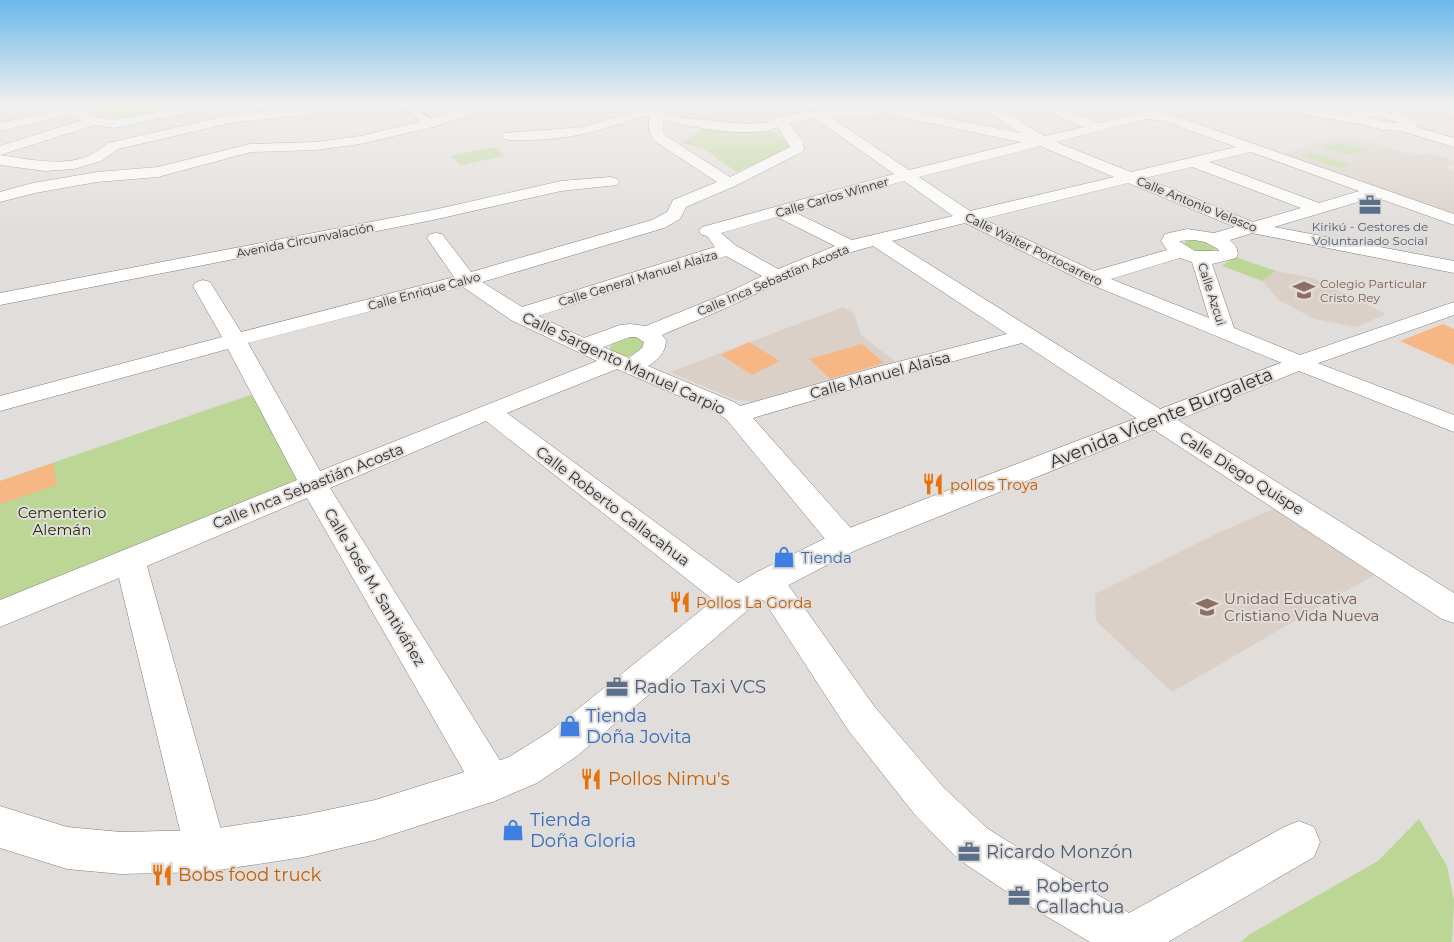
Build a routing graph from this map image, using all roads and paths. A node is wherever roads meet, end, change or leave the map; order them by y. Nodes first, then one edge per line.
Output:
1 (109, 149) edge
2 (246, 149) edge
3 (676, 149) edge
4 (797, 149) edge
5 (866, 149) edge
6 (1015, 149) edge
7 (1060, 149) edge
8 (1246, 149) edge
9 (1253, 149) edge
10 (0, 160) edge
11 (1194, 162) junction
12 (905, 176) junction
13 (1131, 178) junction
14 (610, 182) dead end
15 (729, 184) junction
16 (3, 190) edge
17 (1375, 192) junction
18 (1320, 209) junction
19 (780, 212) junction
20 (968, 218) junction
21 (1454, 220) edge
22 (1252, 228) junction
23 (436, 238) dead end
24 (1214, 239) junction
25 (877, 240) junction
26 (850, 246) junction
27 (728, 249) junction
28 (1190, 255) junction
29 (1454, 267) edge
30 (777, 276) junction
31 (1092, 278) junction
32 (466, 280) junction
33 (203, 286) dead end
34 (0, 299) edge
35 (1454, 308) edge
36 (519, 315) junction
37 (1224, 331) junction
38 (647, 333) junction
39 (1024, 336) junction
40 (235, 340) junction
41 (584, 347) junction
42 (1299, 363) junction
43 (624, 364) junction
44 (0, 404) edge
45 (489, 411) junction
46 (736, 415) junction
47 (1158, 420) junction
48 (1454, 424) edge
49 (313, 484) junction
50 (844, 542) junction
51 (130, 559) junction
52 (752, 590) junction
53 (1454, 610) edge
54 (0, 614) edge
55 (492, 783) junction
56 (0, 827) edge
57 (1299, 842) dead end
58 (206, 851) junction
59 (1130, 941) edge

1 - 10 street
2 - 16 street
3 - 15 street
4 - 15 street, Calle Enrique Calvo
5 - 12 street, Calle Walter Portocarrero
6 - 12 street, Calle Carlos Winner
7 - 13 street, Calle Antonio Velasco
8 - 11 street, Calle Inca Sebastían Acosta
9 - 17 street
11 - 13 street, Calle Inca Sebastían Acosta
11 - 18 street
12 - 19 street, Calle Carlos Winner
12 - 20 street, Calle Walter Portocarrero
13 - 20 street, Calle Inca Sebastían Acosta
13 - 22 street, Calle Antonio Velasco
14 - 34 street, Avenida Circunvalación
15 - 32 street, Calle Enrique Calvo
17 - 18 street
17 - 21 street
18 - 22 street
19 - 26 street
19 - 27 street, Calle Carlos Winner
20 - 25 street, Calle Inca Sebastían Acosta
20 - 31 street, Calle Walter Portocarrero
22 - 24 street
22 - 29 street, Calle Antonio Velasco
23 - 32 street, Calle Sargento Manuel Carpio
24 - 28 street
24 - 28 street, Calle Azcui
25 - 26 street, Calle Inca Sebastían Acosta
25 - 39 street, Calle Diego Quispe
26 - 30 street, Calle Inca Sebastían Acosta
27 - 30 street
27 - 36 street, Calle General Manuel Alaiza
28 - 31 street
28 - 37 street, Calle Azcui
30 - 38 street, Calle Inca Sebastían Acosta
31 - 37 street, Calle Walter Portocarrero
32 - 36 street, Calle Sargento Manuel Carpio
32 - 40 street, Calle Enrique Calvo
33 - 40 street, Calle José M. Santiváñez
35 - 42 street, Avenida Vicente Burgaleta
36 - 41 street, Calle Sargento Manuel Carpio
37 - 42 street, Calle Walter Portocarrero
38 - 41 street, Calle Inca Sebastían Acosta
38 - 43 street
39 - 46 street, Calle Manuel Alaisa
39 - 47 street, Calle Diego Quispe
40 - 44 street, Calle Enrique Calvo
40 - 49 street, Calle José M. Santiváñez
41 - 43 street, Calle Sargento Manuel Carpio
42 - 47 street, Avenida Vicente Burgaleta
42 - 48 street, Calle Walter Portocarrero
43 - 45 street, Calle Inca Sebastián Acosta
43 - 46 street, Calle Sargento Manuel Carpio
45 - 49 street, Calle Inca Sebastián Acosta
45 - 52 street, Calle Roberto Callacahua
46 - 50 street, Calle Sargento Manuel Carpio
47 - 50 street, Avenida Vicente Burgaleta
47 - 53 street, Calle Diego Quispe
49 - 51 street, Calle Inca Sebastián Acosta
49 - 55 street, Calle José M. Santiváñez
50 - 52 street, Avenida Vicente Burgaleta
51 - 54 street, Calle Inca Sebastián Acosta
51 - 58 street
52 - 55 street, Avenida Vicente Burgaleta
52 - 59 street, Calle Roberto Callacahua
55 - 58 street, Avenida Vicente Burgaleta
56 - 58 street, Avenida Vicente Burgaleta
57 - 59 street

